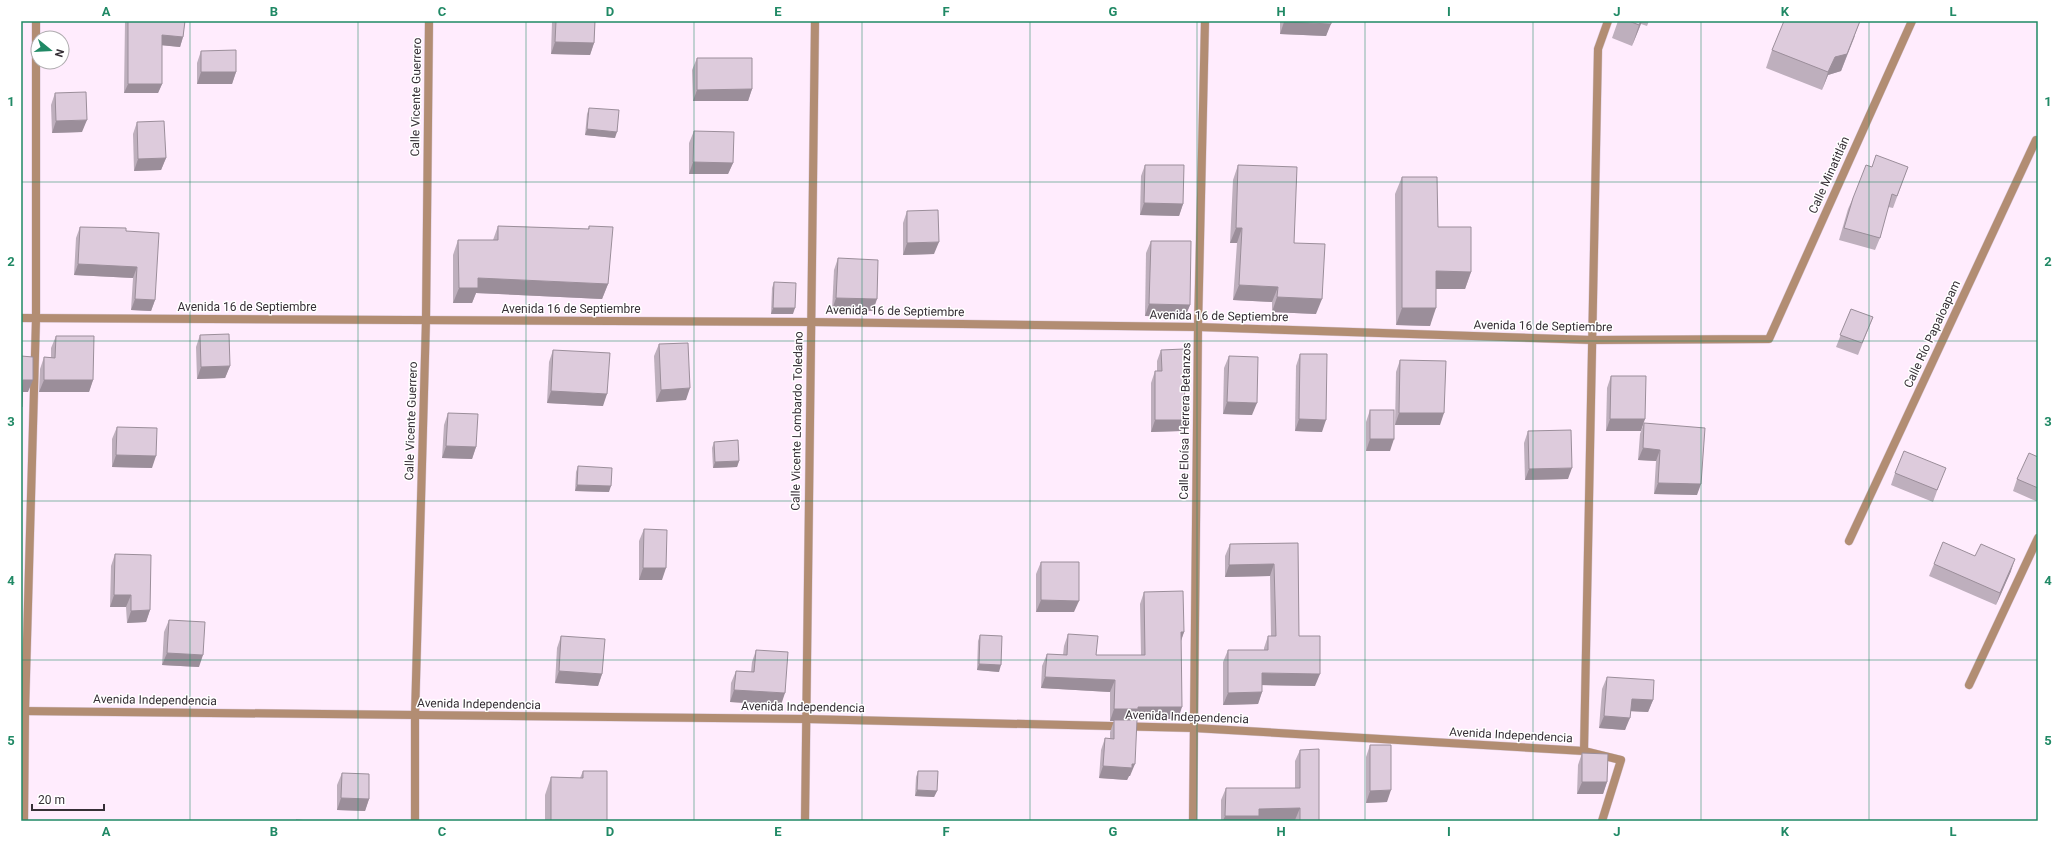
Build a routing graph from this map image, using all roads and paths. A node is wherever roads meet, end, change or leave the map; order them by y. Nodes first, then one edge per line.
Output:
1 (36, 21) edge
2 (429, 21) edge
3 (815, 21) edge
4 (1205, 21) edge
5 (1608, 21) edge
6 (1912, 21) edge
7 (2038, 140) edge
8 (21, 318) edge
9 (36, 319) junction
10 (426, 320) junction
11 (810, 322) junction
12 (1198, 327) junction
13 (1769, 339) joint
14 (1592, 340) junction
15 (2038, 538) edge
16 (1849, 541) dead end
17 (1969, 685) dead end
18 (23, 711) edge
19 (415, 716) junction
20 (806, 719) junction
21 (1194, 728) junction
22 (1584, 751) junction
23 (24, 821) edge
24 (415, 821) edge
25 (805, 821) edge
26 (1192, 821) edge
27 (1602, 821) edge

1 - 9 street
2 - 10 street, Calle Vicente Guerrero
3 - 11 street, Calle Vicente Lombardo Toledano
4 - 12 street, Calle Eloísa Herrera Betanzos
5 - 14 street
6 - 13 street, Calle Minatitlán
7 - 16 street, Calle Río Papaloapam
8 - 9 street, Avenida 16 de Septiembre
9 - 10 street, Avenida 16 de Septiembre
9 - 18 street
10 - 11 street, Avenida 16 de Septiembre
10 - 19 street, Calle Vicente Guerrero
11 - 12 street, Avenida 16 de Septiembre
11 - 20 street, Calle Vicente Lombardo Toledano
12 - 14 street, Avenida 16 de Septiembre
12 - 21 street, Calle Eloísa Herrera Betanzos
13 - 14 street, Avenida 16 de Septiembre
14 - 22 street
15 - 17 street
18 - 19 street, Avenida Independencia
18 - 23 street
19 - 20 street, Avenida Independencia
19 - 24 street, Calle Vicente Guerrero
20 - 21 street, Avenida Independencia
20 - 25 street, Calle Vicente Lombardo Toledano
21 - 22 street, Avenida Independencia
21 - 26 street, Calle Eloísa Herrera Betanzos
22 - 27 street, Avenida Independencia

